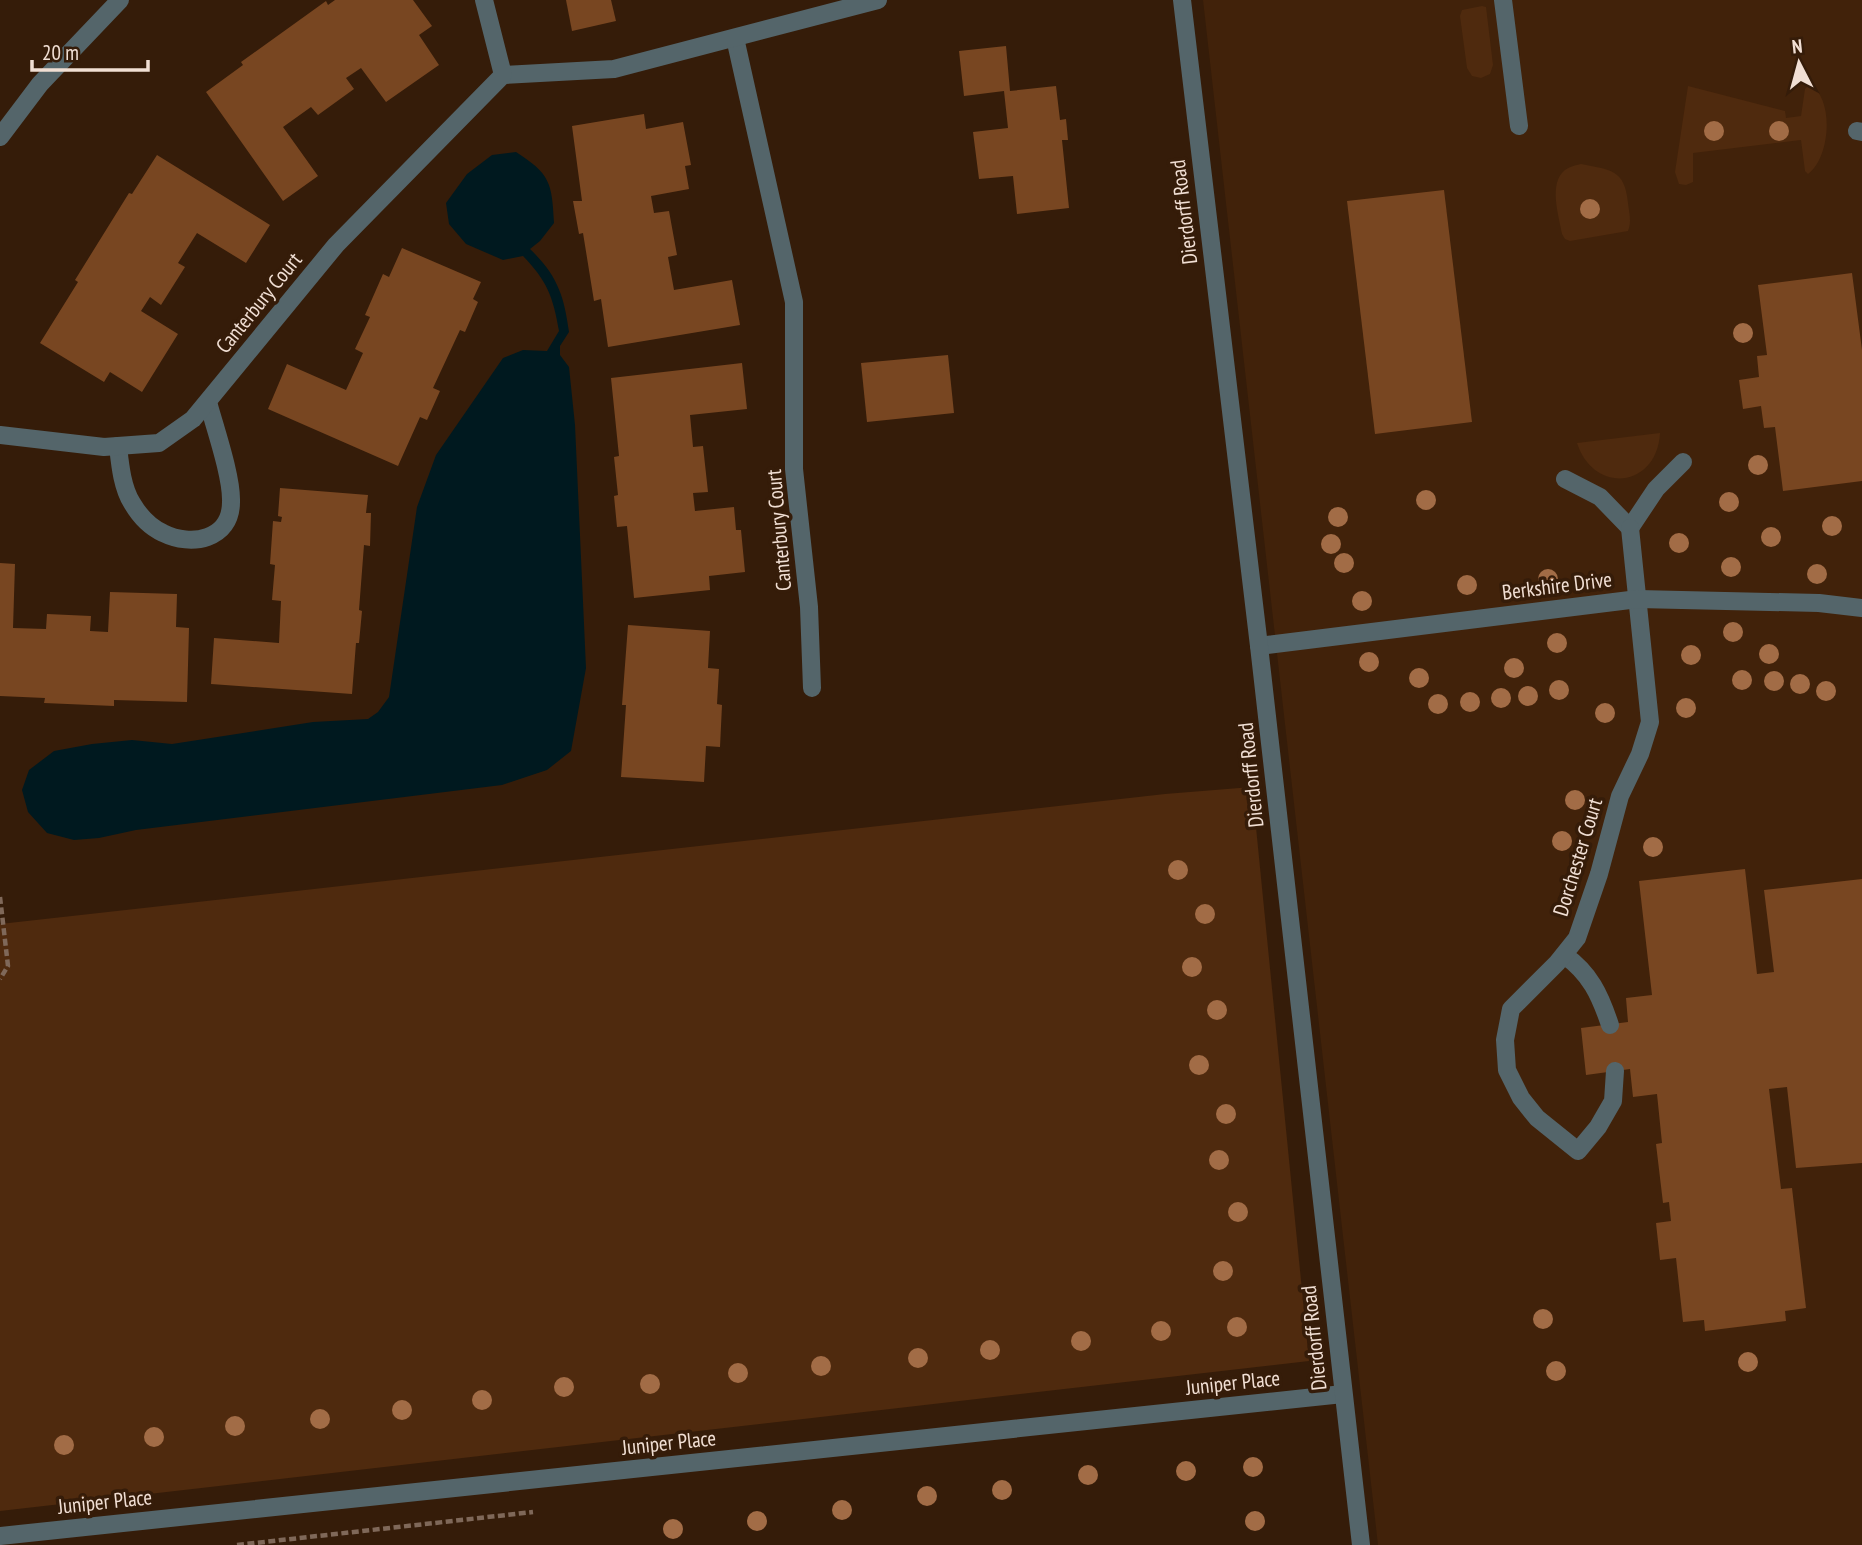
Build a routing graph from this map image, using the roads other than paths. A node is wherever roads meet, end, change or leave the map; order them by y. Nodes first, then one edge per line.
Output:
1 (120, 0) edge
2 (484, 0) edge
3 (878, 0) edge
4 (1182, 0) edge
5 (1503, 0) edge
6 (735, 38) junction
7 (503, 75) junction
8 (1519, 126) dead end
9 (0, 137) edge
10 (208, 402) junction
11 (0, 435) edge
12 (118, 446) junction
13 (1683, 462) dead end
14 (1565, 479) dead end
15 (1630, 528) junction
16 (1638, 599) junction
17 (1862, 608) edge
18 (1259, 646) junction
19 (812, 688) dead end
20 (1564, 955) junction
21 (1610, 1025) dead end
22 (1615, 1071) dead end
23 (1343, 1394) junction
24 (0, 1536) edge
25 (1361, 1545) edge

1 - 9 street
2 - 7 street
3 - 6 street
4 - 18 street, Dierdorff Road
5 - 8 street
6 - 7 street
6 - 19 street, Canterbury Court
7 - 10 street, Canterbury Court
10 - 12 street, Canterbury Court
10 - 12 street
11 - 12 street, Canterbury Court
13 - 15 street
14 - 15 street
15 - 16 street, Dorchester Court
16 - 17 street, Berkshire Drive
16 - 18 street, Berkshire Drive
16 - 20 street, Dorchester Court
18 - 23 street, Dierdorff Road
20 - 21 street
20 - 22 street, Dorchester Court
23 - 24 street, Juniper Place
23 - 25 street, Dierdorff Road

